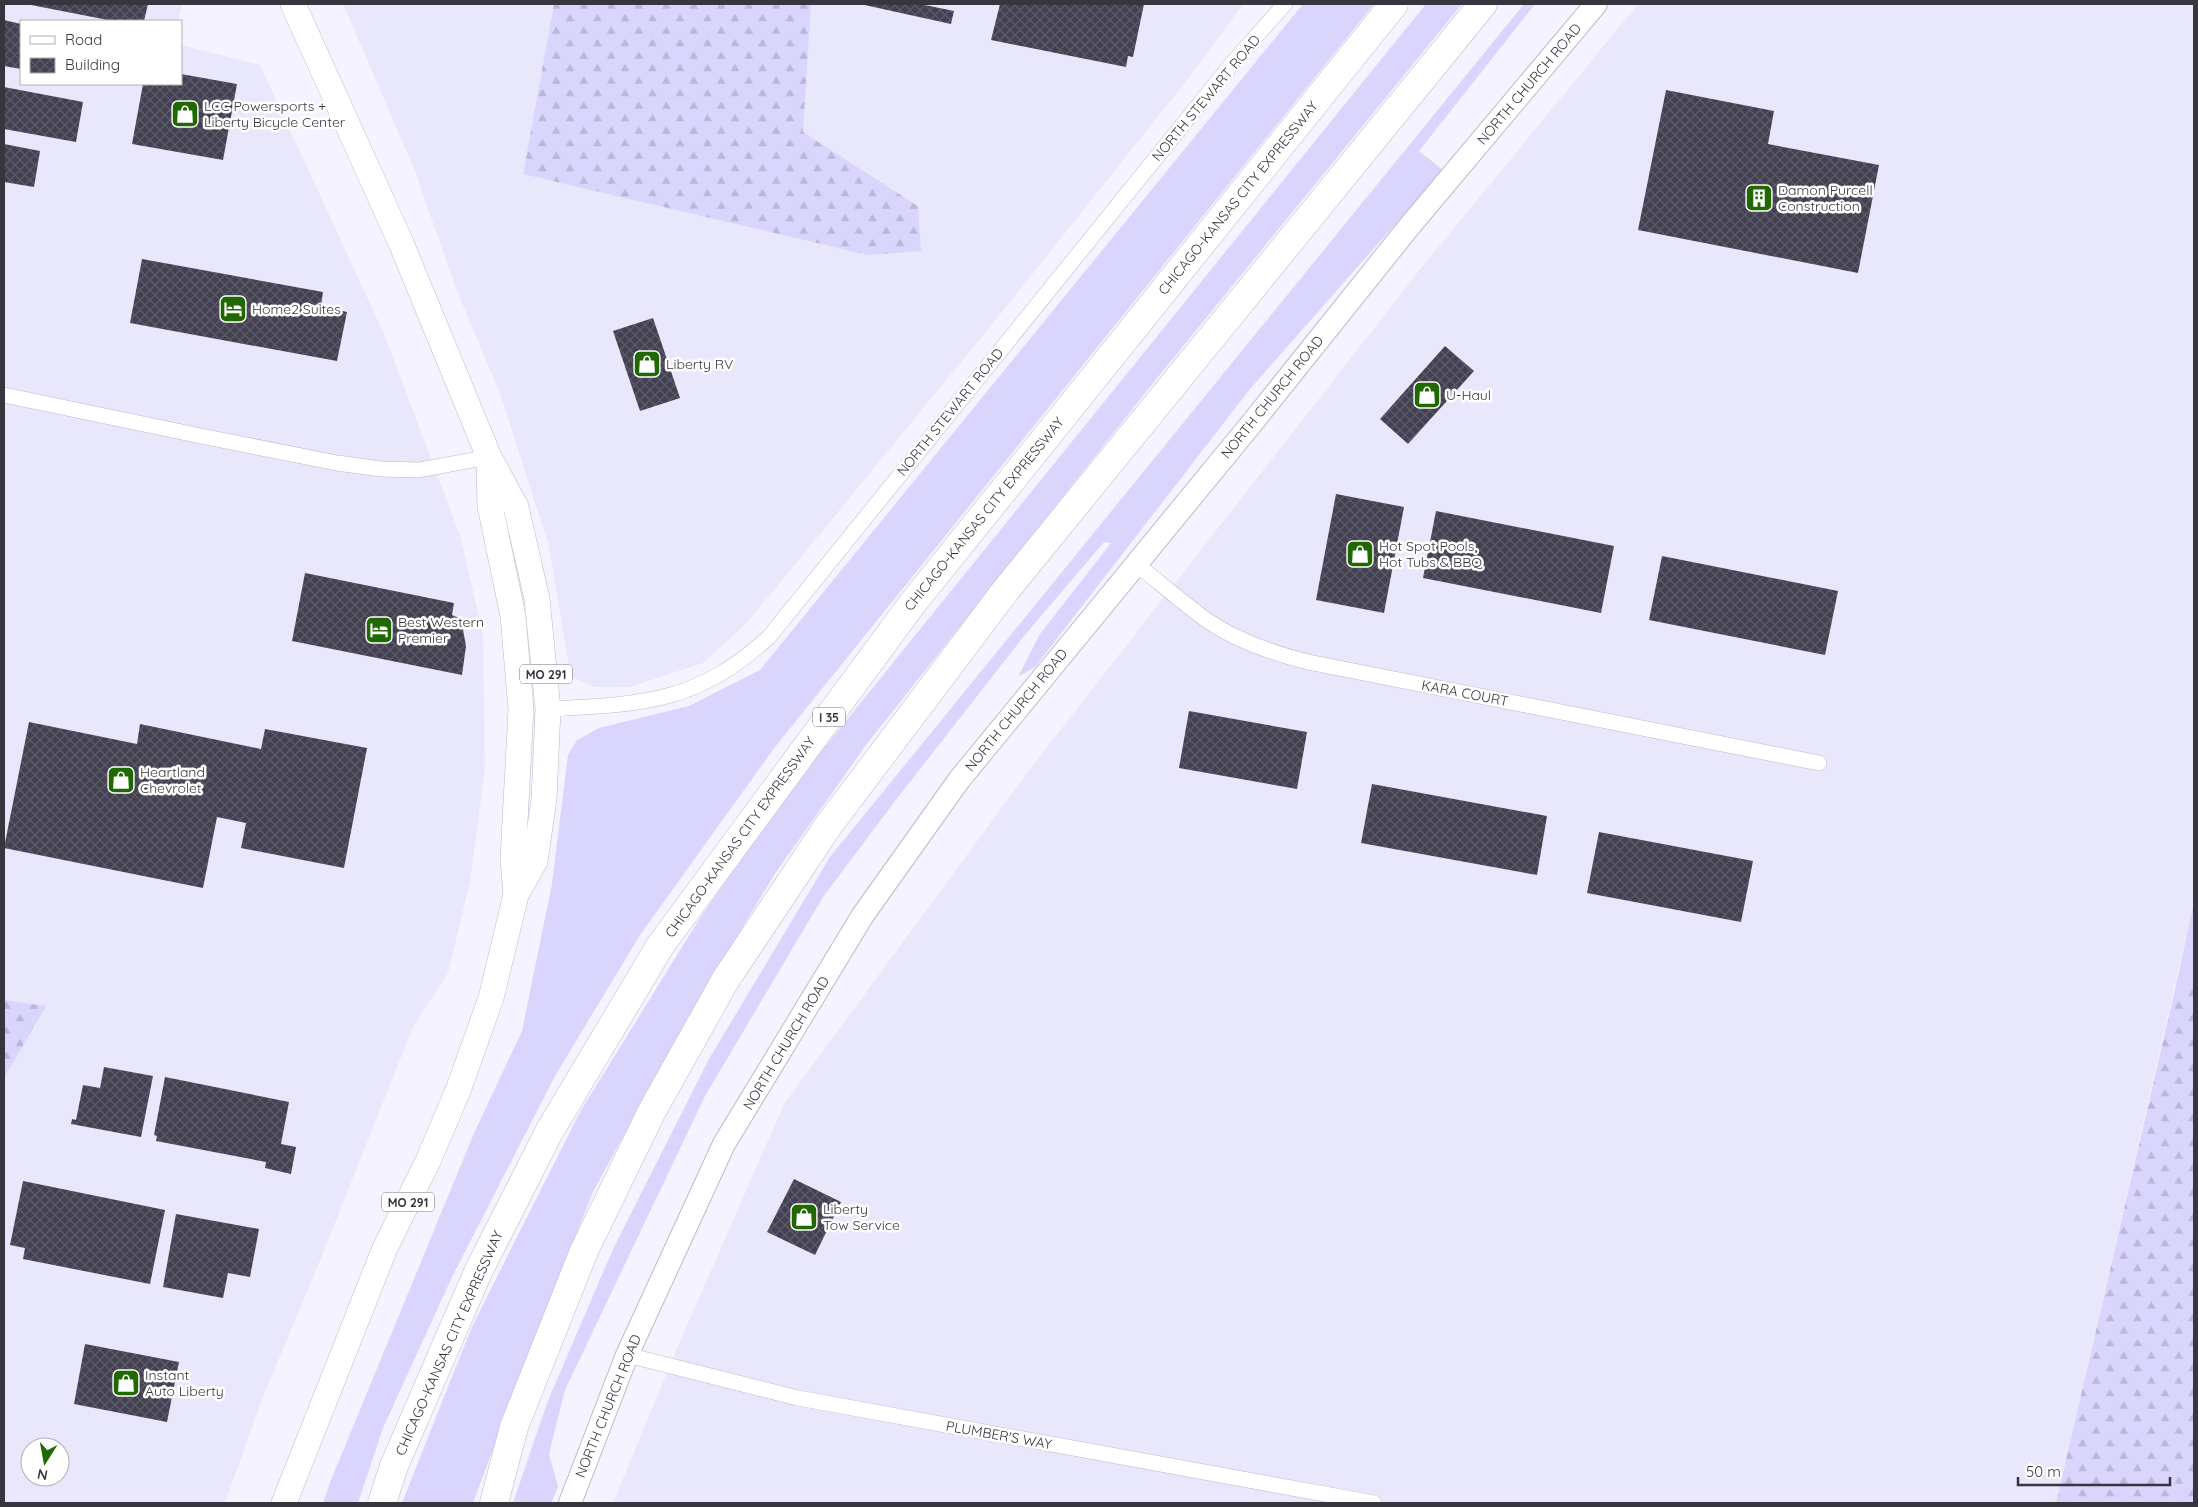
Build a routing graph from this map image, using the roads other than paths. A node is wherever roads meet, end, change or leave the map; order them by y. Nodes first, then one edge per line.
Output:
1 (293, 4) edge
2 (1285, 4) edge
3 (1394, 4) edge
4 (1483, 4) edge
5 (1596, 4) edge
6 (4, 395) edge
7 (489, 458) junction
8 (1136, 564) junction
9 (548, 708) junction
10 (1819, 763) dead end
11 (516, 895) junction
12 (627, 1355) junction
13 (284, 1503) edge
14 (382, 1503) edge
15 (494, 1503) edge
16 (570, 1503) edge
17 (1374, 1503) edge

1 - 7 main road, MO 291
2 - 9 street, NORTH STEWART ROAD
3 - 14 highway, CHICAGO-KANSAS CITY EXPRESSWAY / I 35
4 - 15 highway
5 - 8 main road, NORTH CHURCH ROAD
6 - 7 street
7 - 9 main road, MO 291
7 - 11 main road, MO 291
8 - 10 street, KARA COURT
8 - 12 main road, NORTH CHURCH ROAD
9 - 11 main road, MO 291
11 - 13 main road, MO 291
12 - 16 main road, NORTH CHURCH ROAD
12 - 17 street, PLUMBER'S WAY

